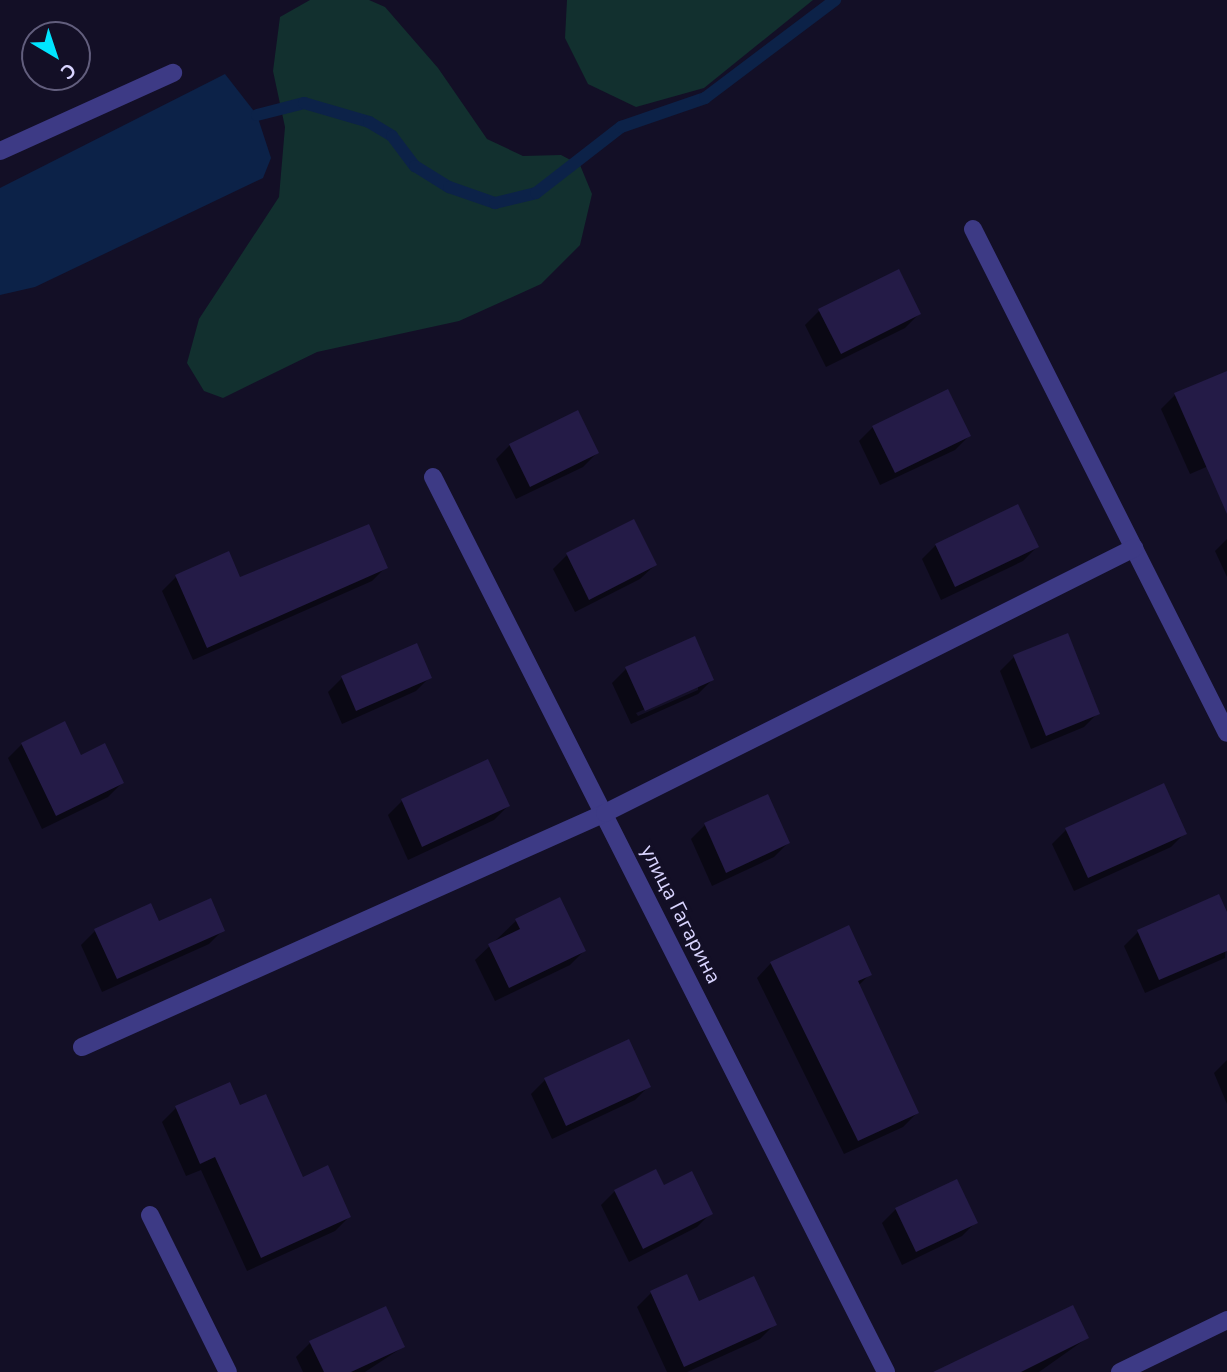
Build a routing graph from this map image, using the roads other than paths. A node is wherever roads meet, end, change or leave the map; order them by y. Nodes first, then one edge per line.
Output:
1 (173, 74) dead end
2 (0, 151) edge
3 (973, 229) dead end
4 (433, 477) dead end
5 (1134, 548) junction
6 (1227, 733) edge
7 (605, 813) junction
8 (82, 1047) dead end
9 (150, 1215) dead end
10 (1227, 1320) edge
11 (228, 1372) edge
12 (886, 1372) edge
13 (1120, 1372) edge

1 - 2 street
3 - 5 street
4 - 7 street, улица Гагарина
5 - 6 street
5 - 7 street
7 - 8 street
7 - 12 street, улица Гагарина
9 - 11 street
10 - 13 street

